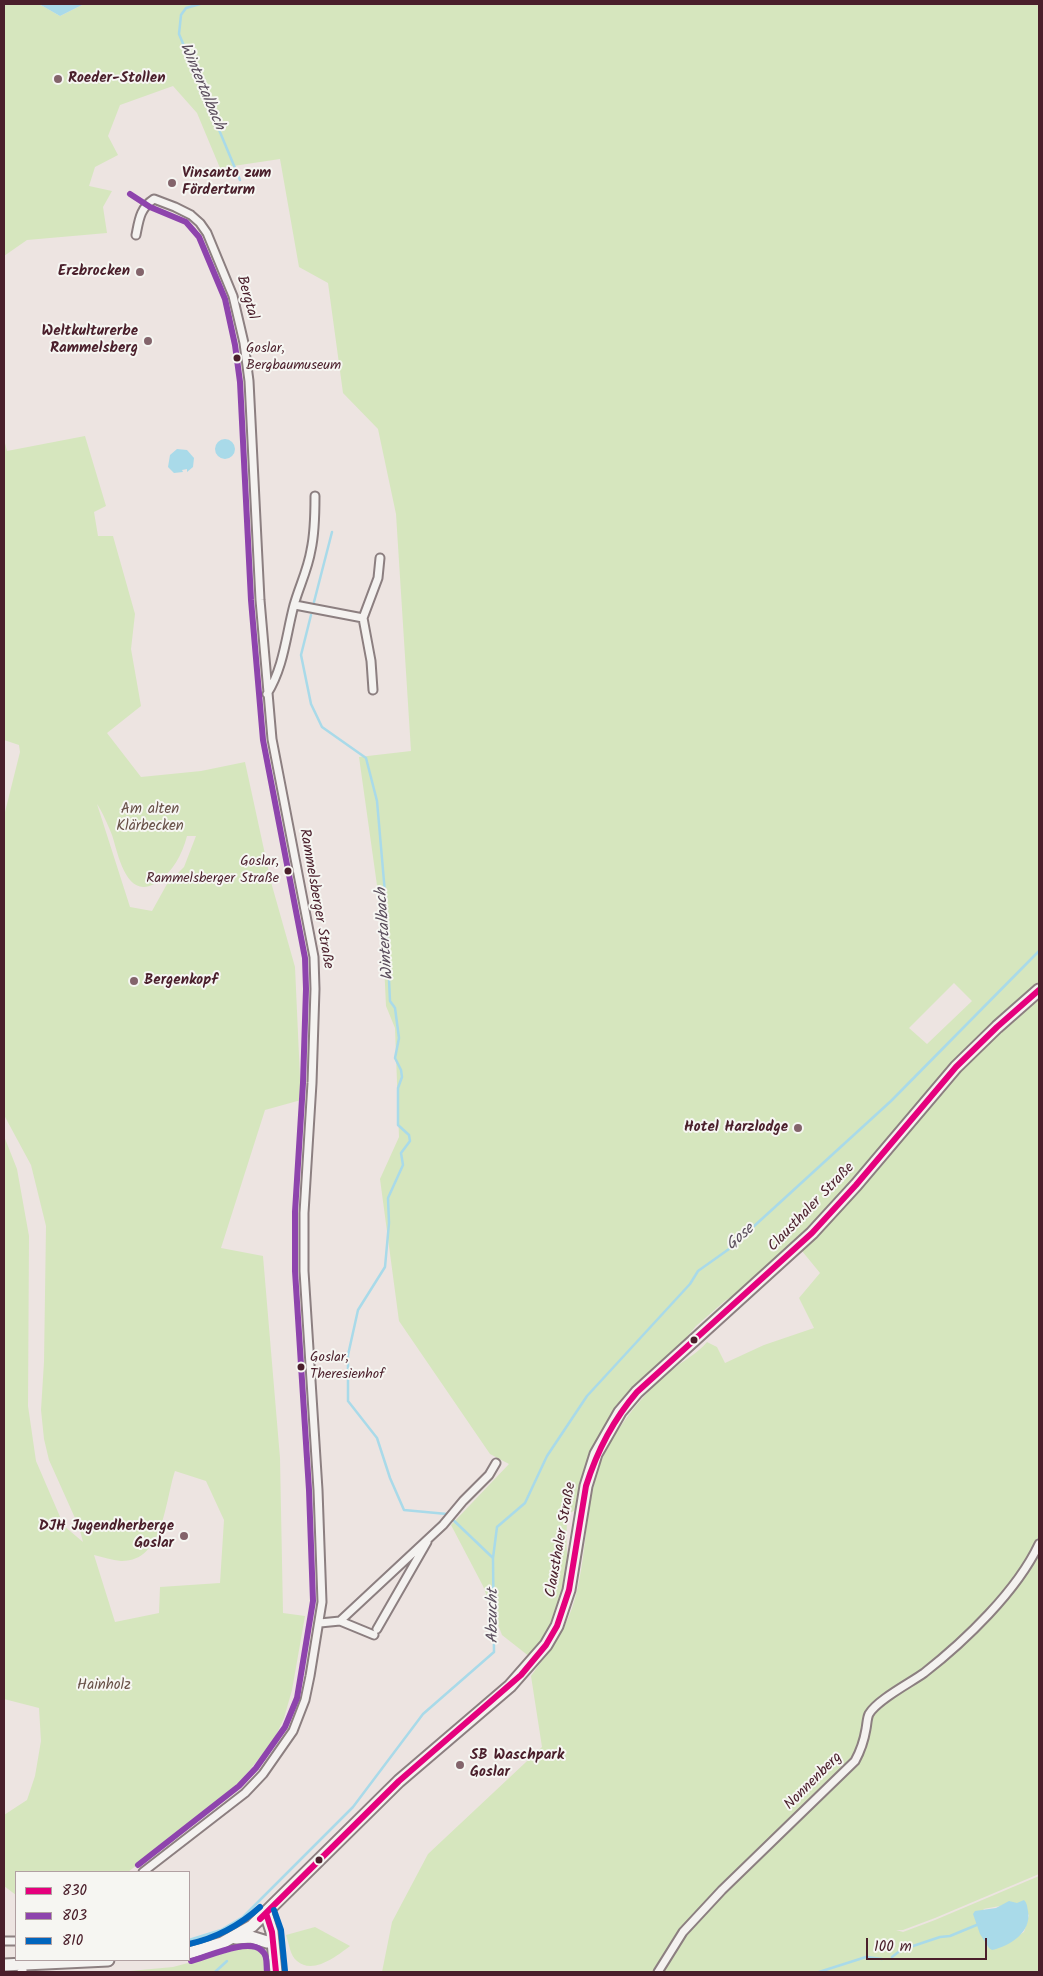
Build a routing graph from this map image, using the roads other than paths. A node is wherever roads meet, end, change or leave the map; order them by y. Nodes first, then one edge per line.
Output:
1 (136, 235) dead end
2 (315, 496) dead end
3 (256, 511) joint
4 (380, 558) dead end
5 (294, 605) junction
6 (364, 618) junction
7 (373, 690) dead end
8 (267, 694) junction
9 (1039, 990) edge
10 (496, 1463) dead end
11 (431, 1536) junction
12 (1039, 1544) edge
13 (340, 1621) junction
14 (320, 1623) junction
15 (144, 1871) edge
16 (263, 1916) junction
17 (234, 1938) junction
18 (267, 1942) junction
19 (190, 1953) edge
20 (274, 1953) junction
21 (97, 1961) edge
22 (4, 1965) edge
23 (26, 1966) edge
24 (4, 1972) edge
25 (276, 1972) edge
26 (658, 1972) edge

1 - 3 street, Bergtal
2 - 5 street
3 - 8 street, Rammelsberger Straße
4 - 6 street
5 - 6 street
5 - 8 street
6 - 7 street
8 - 14 street, Rammelsberger Straße
9 - 16 main road, Clausthaler Straße
10 - 11 street
11 - 13 street
11 - 13 street
12 - 26 street, Nonnenberg
13 - 14 street
14 - 15 street, Rammelsberger Straße
16 - 17 main road, Clausthaler Straße
16 - 18 main road
16 - 20 main road
17 - 18 main road
17 - 19 main road, Clausthaler Straße
18 - 20 main road
20 - 25 main road
21 - 23 main road
22 - 23 main road
23 - 24 main road

